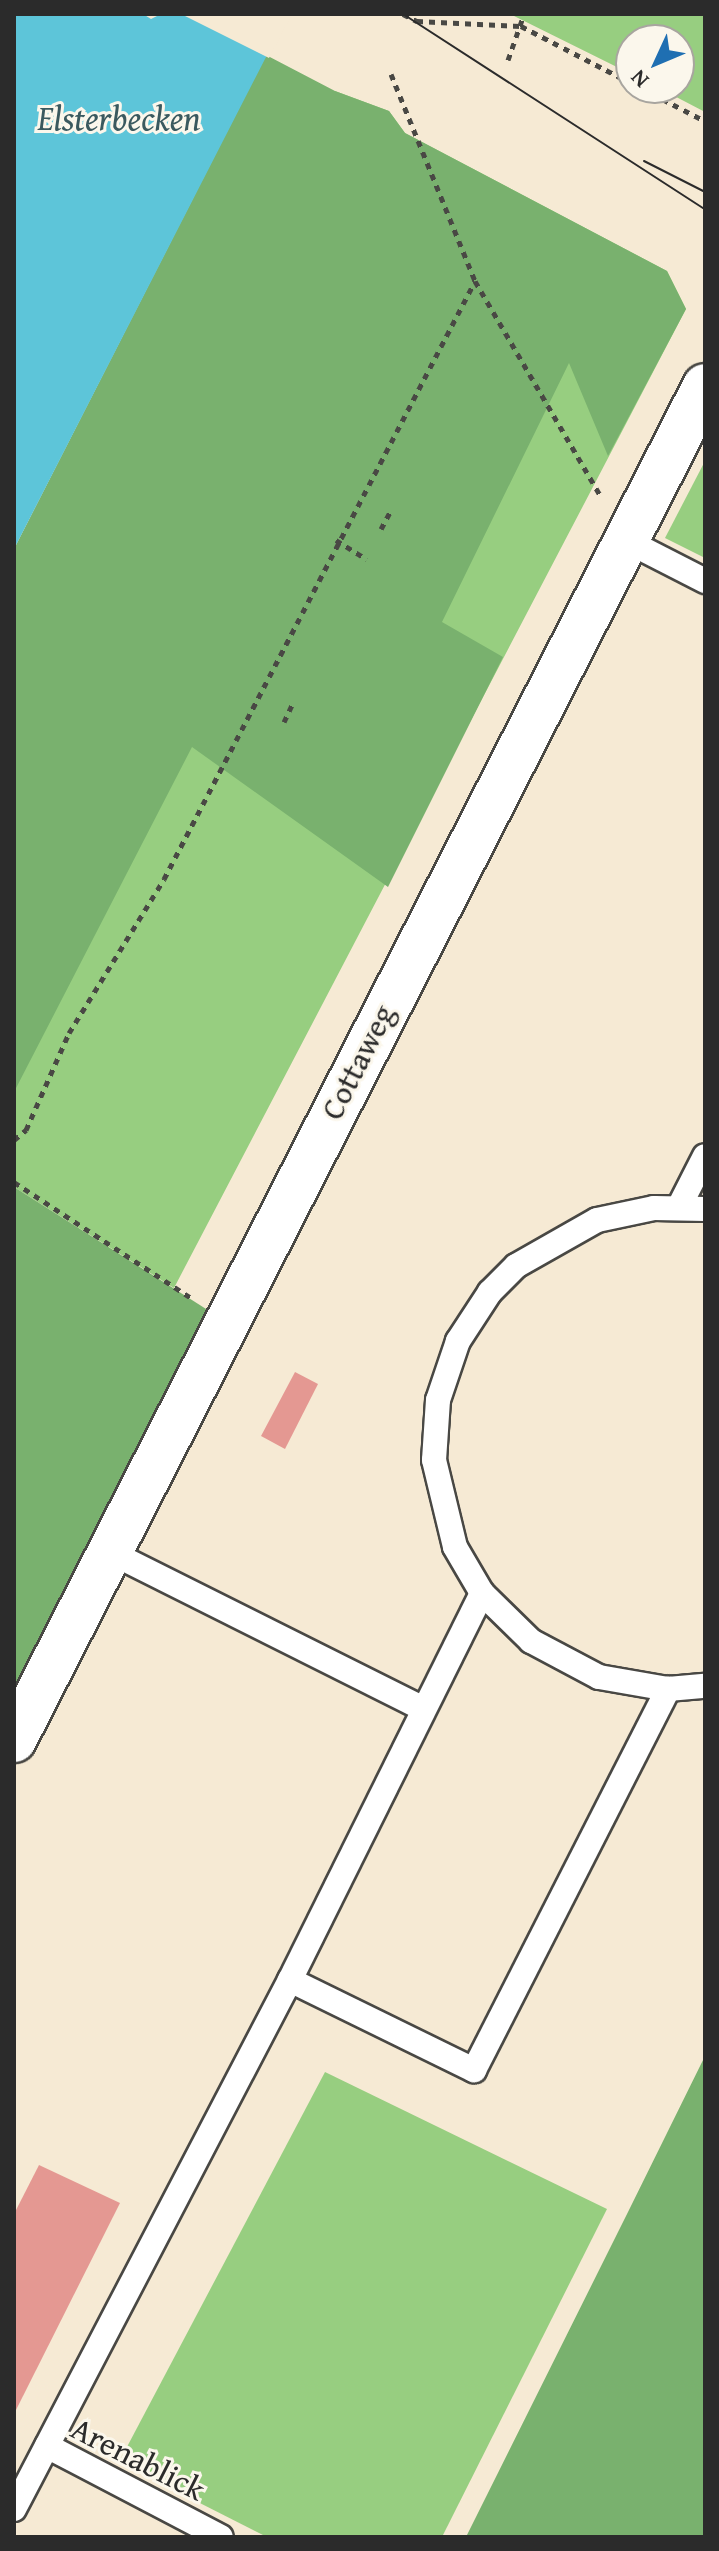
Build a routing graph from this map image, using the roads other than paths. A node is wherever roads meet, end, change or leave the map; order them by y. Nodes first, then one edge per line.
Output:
1 (705, 386) edge
2 (627, 541) junction
3 (705, 581) edge
4 (705, 1156) edge
5 (679, 1207) junction
6 (705, 1209) edge
7 (110, 1552) junction
8 (482, 1593) junction
9 (705, 1686) edge
10 (668, 1689) junction
11 (423, 1709) junction
12 (14, 1740) edge
13 (290, 1980) junction
14 (47, 2446) junction
15 (14, 2509) edge
16 (221, 2537) edge

1 - 2 street, Cottaweg
2 - 3 lane
2 - 7 street, Cottaweg
4 - 5 lane
5 - 6 lane
5 - 8 lane
7 - 11 lane
7 - 12 street, Cottaweg
8 - 10 lane
8 - 11 lane
9 - 10 lane
10 - 13 lane
11 - 13 lane
13 - 14 lane
14 - 15 lane, Arenablick
14 - 16 lane, Arenablick

